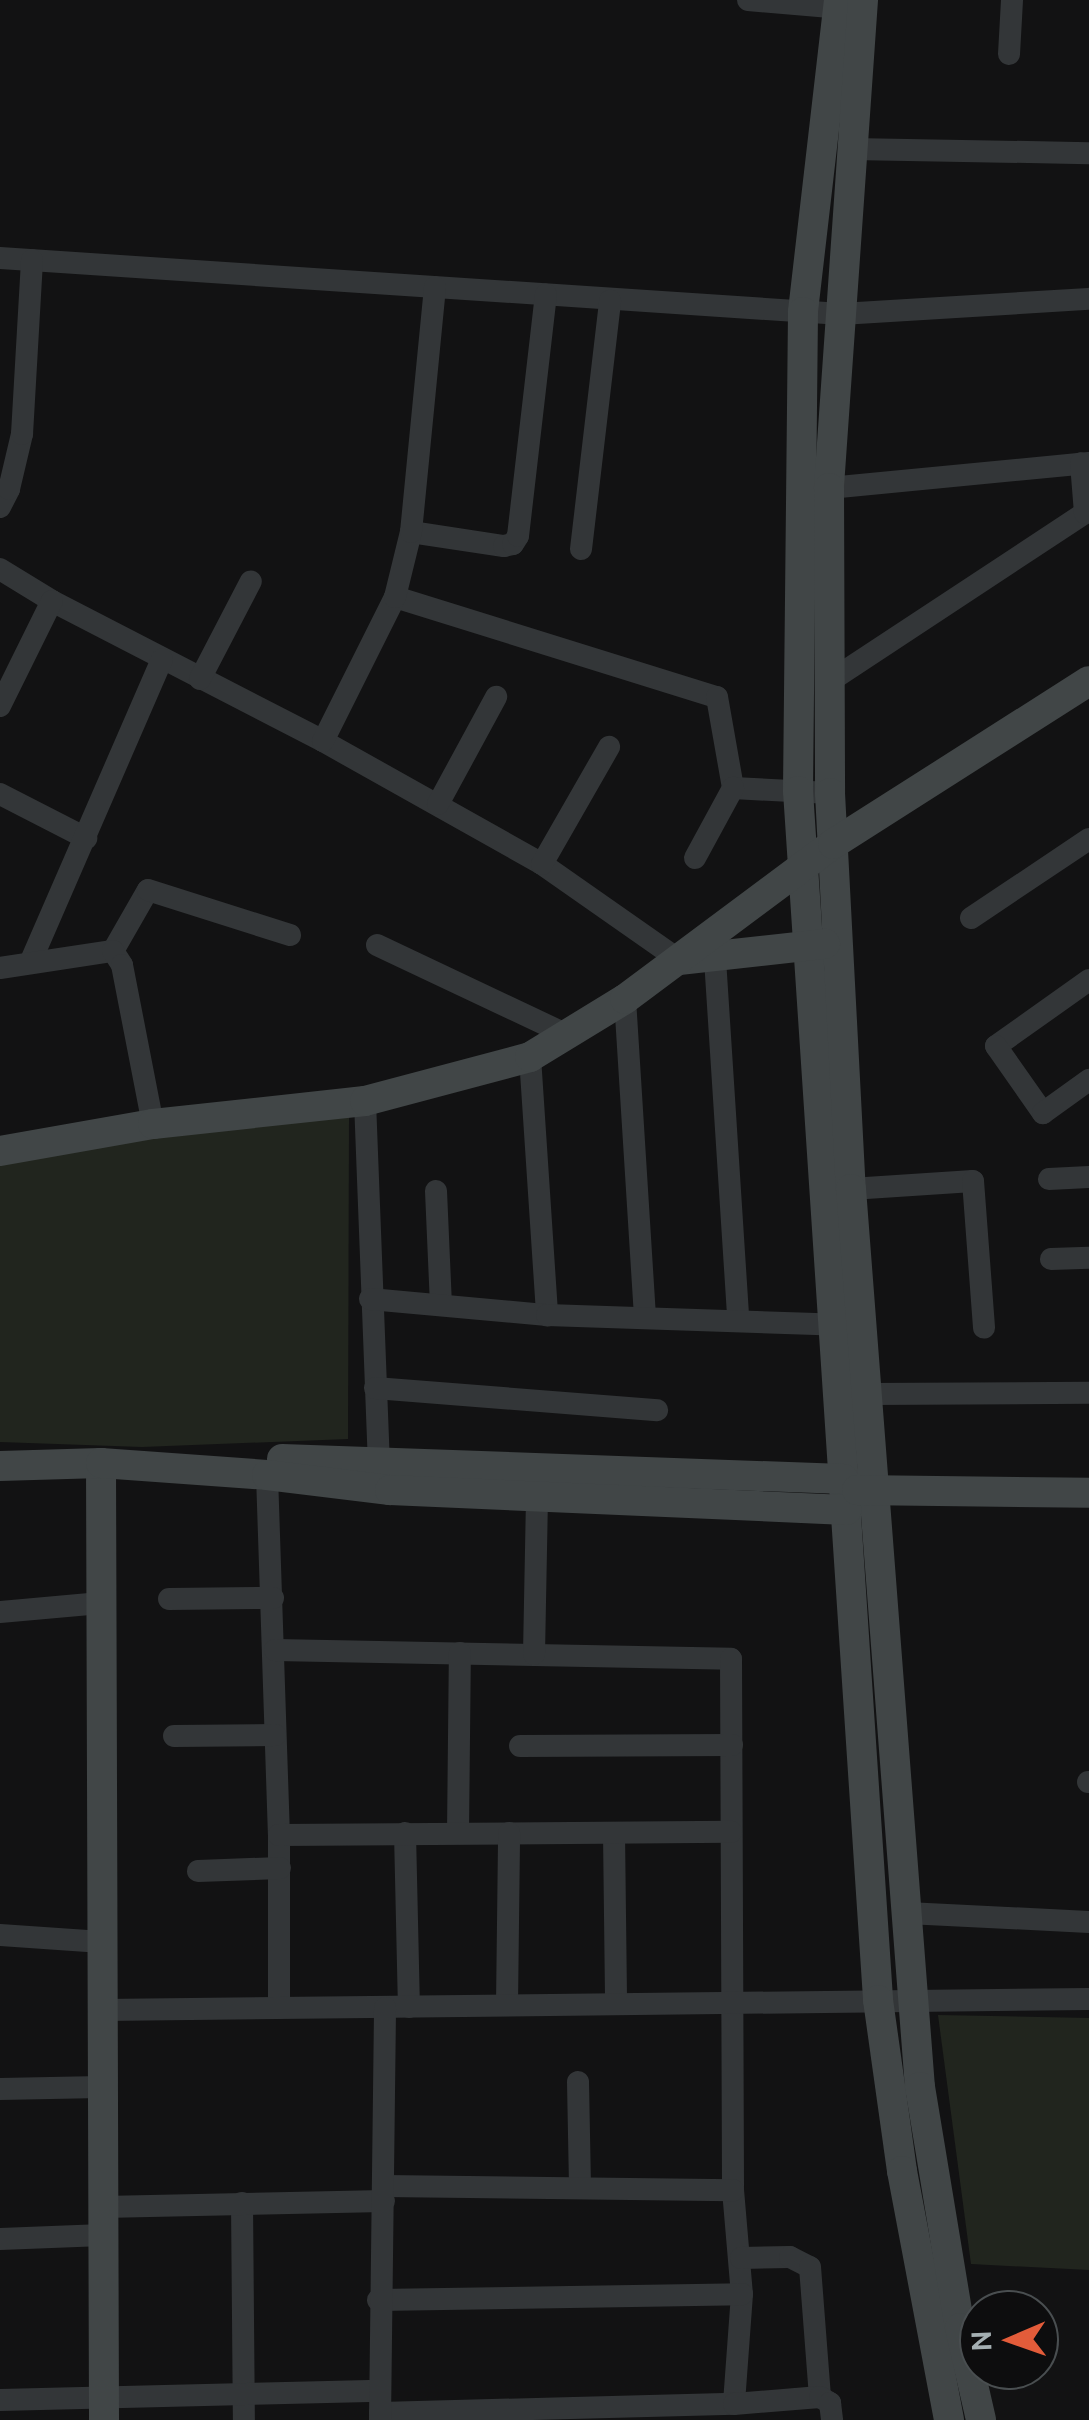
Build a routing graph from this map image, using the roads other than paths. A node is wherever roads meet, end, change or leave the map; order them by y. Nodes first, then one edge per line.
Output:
1 (748, 0) edge
2 (1012, 0) edge
3 (850, 4) edge
4 (1008, 54) dead end
5 (852, 149) junction
6 (1089, 153) edge
7 (0, 258) edge
8 (32, 260) junction
9 (435, 287) junction
10 (546, 295) junction
11 (1089, 299) edge
12 (610, 300) junction
13 (802, 312) junction
14 (840, 314) junction
15 (1085, 463) edge
16 (829, 488) junction
17 (0, 507) edge
18 (411, 532) junction
19 (580, 550) dead end
20 (0, 569) edge
21 (252, 581) dead end
22 (396, 597) junction
23 (52, 601) junction
24 (162, 660) junction
25 (200, 679) junction
26 (1089, 681) edge
27 (827, 683) junction
28 (496, 697) dead end
29 (0, 706) edge
30 (324, 741) junction
31 (609, 747) dead end
32 (733, 788) junction
33 (798, 791) junction
34 (830, 793) junction
35 (0, 794) edge
36 (438, 804) junction
37 (86, 838) junction
38 (1089, 839) edge
39 (833, 844) junction
40 (695, 858) dead end
41 (542, 864) junction
42 (802, 866) junction
43 (971, 918) dead end
44 (290, 935) dead end
45 (838, 943) junction
46 (377, 946) dead end
47 (806, 947) junction
48 (113, 951) junction
49 (715, 958) junction
50 (679, 960) junction
51 (30, 963) junction
52 (0, 968) edge
53 (1089, 980) edge
54 (624, 1000) junction
55 (565, 1034) junction
56 (530, 1057) junction
57 (1089, 1080) edge
58 (364, 1101) junction
59 (152, 1124) junction
60 (0, 1151) edge
61 (1089, 1177) edge
62 (1049, 1178) dead end
63 (850, 1189) junction
64 (436, 1191) dead end
65 (1089, 1258) edge
66 (1051, 1259) dead end
67 (370, 1299) junction
68 (441, 1304) junction
69 (547, 1315) junction
70 (645, 1316) junction
71 (738, 1319) junction
72 (848, 1324) junction
73 (984, 1328) dead end
74 (375, 1388) junction
75 (1089, 1393) edge
76 (869, 1394) junction
77 (657, 1410) dead end
78 (0, 1451) edge
79 (379, 1462) junction
80 (101, 1463) junction
81 (0, 1466) edge
82 (267, 1474) junction
83 (852, 1492) junction
84 (1089, 1493) edge
85 (537, 1499) junction
86 (273, 1598) junction
87 (169, 1599) dead end
88 (101, 1603) junction
89 (0, 1612) edge
90 (275, 1650) junction
91 (460, 1653) junction
92 (534, 1654) junction
93 (275, 1735) junction
94 (174, 1736) dead end
95 (520, 1746) dead end
96 (732, 1746) junction
97 (731, 1832) junction
98 (458, 1833) junction
99 (509, 1833) junction
100 (614, 1833) junction
101 (279, 1834) junction
102 (405, 1834) junction
103 (280, 1868) junction
104 (198, 1871) dead end
105 (906, 1914) junction
106 (1089, 1922) edge
107 (0, 1935) edge
108 (102, 1942) junction
109 (1089, 1998) edge
110 (878, 2000) junction
111 (913, 2000) junction
112 (734, 2002) junction
113 (616, 2004) junction
114 (507, 2005) junction
115 (397, 2007) junction
116 (279, 2008) junction
117 (102, 2010) junction
118 (578, 2082) dead end
119 (101, 2087) junction
120 (0, 2089) edge
121 (580, 2188) junction
122 (732, 2190) junction
123 (384, 2194) junction
124 (242, 2203) junction
125 (103, 2221) junction
126 (0, 2240) edge
127 (741, 2258) junction
128 (742, 2294) junction
129 (378, 2300) junction
130 (243, 2395) junction
131 (820, 2397) junction
132 (0, 2400) edge
133 (734, 2404) junction
134 (104, 2408) edge
135 (380, 2408) edge
136 (681, 2413) edge
137 (244, 2420) edge
138 (832, 2420) edge
139 (949, 2420) edge
140 (981, 2420) edge

1 - 3 street
2 - 4 street
3 - 5 street
3 - 13 street
5 - 6 street
5 - 14 street
7 - 8 street
8 - 9 street
8 - 17 street
9 - 10 street
9 - 18 street
10 - 12 street
10 - 18 street
11 - 14 street
12 - 13 street
12 - 19 street
13 - 14 street
13 - 33 street
14 - 16 street
15 - 16 street
15 - 27 street
16 - 27 street
18 - 22 street
20 - 23 street
21 - 25 street
22 - 30 street
22 - 32 street
23 - 24 street
23 - 29 street
24 - 25 street
24 - 37 street
25 - 30 street
26 - 39 street
27 - 34 street
28 - 36 street
30 - 36 street
31 - 41 street
32 - 33 street
32 - 40 street
33 - 34 street
33 - 42 street
34 - 39 street
35 - 37 street
36 - 41 street
37 - 51 street
38 - 43 street
39 - 42 street
39 - 45 street
41 - 50 street
42 - 47 street
42 - 50 street
44 - 48 street
45 - 47 street
45 - 63 street
46 - 55 street
47 - 49 street
47 - 72 street
48 - 51 street
48 - 59 street
49 - 50 street
49 - 71 street
50 - 54 street
51 - 52 street
53 - 57 street
54 - 55 street
54 - 70 street
55 - 56 street
56 - 58 street
56 - 69 street
58 - 59 street
58 - 67 street
59 - 60 street
61 - 62 street
63 - 72 street
63 - 73 street
64 - 68 street
65 - 66 street
67 - 68 street
67 - 74 street
68 - 69 street
69 - 70 street
70 - 71 street
71 - 72 street
72 - 76 street
72 - 83 street
74 - 77 street
74 - 79 street
75 - 76 street
76 - 83 street
78 - 79 street
79 - 83 street
80 - 81 street
80 - 82 street
80 - 88 street
82 - 85 street
82 - 86 street
83 - 84 street
83 - 85 street
83 - 105 street
83 - 110 street
85 - 92 street
86 - 87 street
86 - 90 street
88 - 89 street
88 - 108 street
90 - 91 street
90 - 93 street
91 - 92 street
91 - 98 street
92 - 96 street
93 - 94 street
93 - 101 street
95 - 96 street
96 - 97 street
97 - 100 street
97 - 112 street
98 - 99 street
98 - 102 street
99 - 100 street
99 - 114 street
100 - 113 street
101 - 102 street
101 - 103 street
102 - 115 street
103 - 104 street
103 - 116 street
105 - 106 street
105 - 111 street
107 - 108 street
108 - 117 street
109 - 111 street
110 - 111 street
110 - 112 street
110 - 139 street
111 - 140 street
112 - 113 street
112 - 122 street
113 - 114 street
114 - 115 street
115 - 116 street
115 - 123 street
116 - 117 street
117 - 119 street
118 - 121 street
119 - 120 street
119 - 125 street
121 - 122 street
121 - 123 street
122 - 127 street
123 - 124 street
123 - 129 street
124 - 125 street
124 - 130 street
125 - 126 street
125 - 134 street
127 - 128 street
127 - 131 street
128 - 129 street
128 - 133 street
129 - 135 street
130 - 134 street
130 - 135 street
130 - 137 street
131 - 133 street
131 - 138 street
132 - 134 street
133 - 136 street
135 - 136 street

